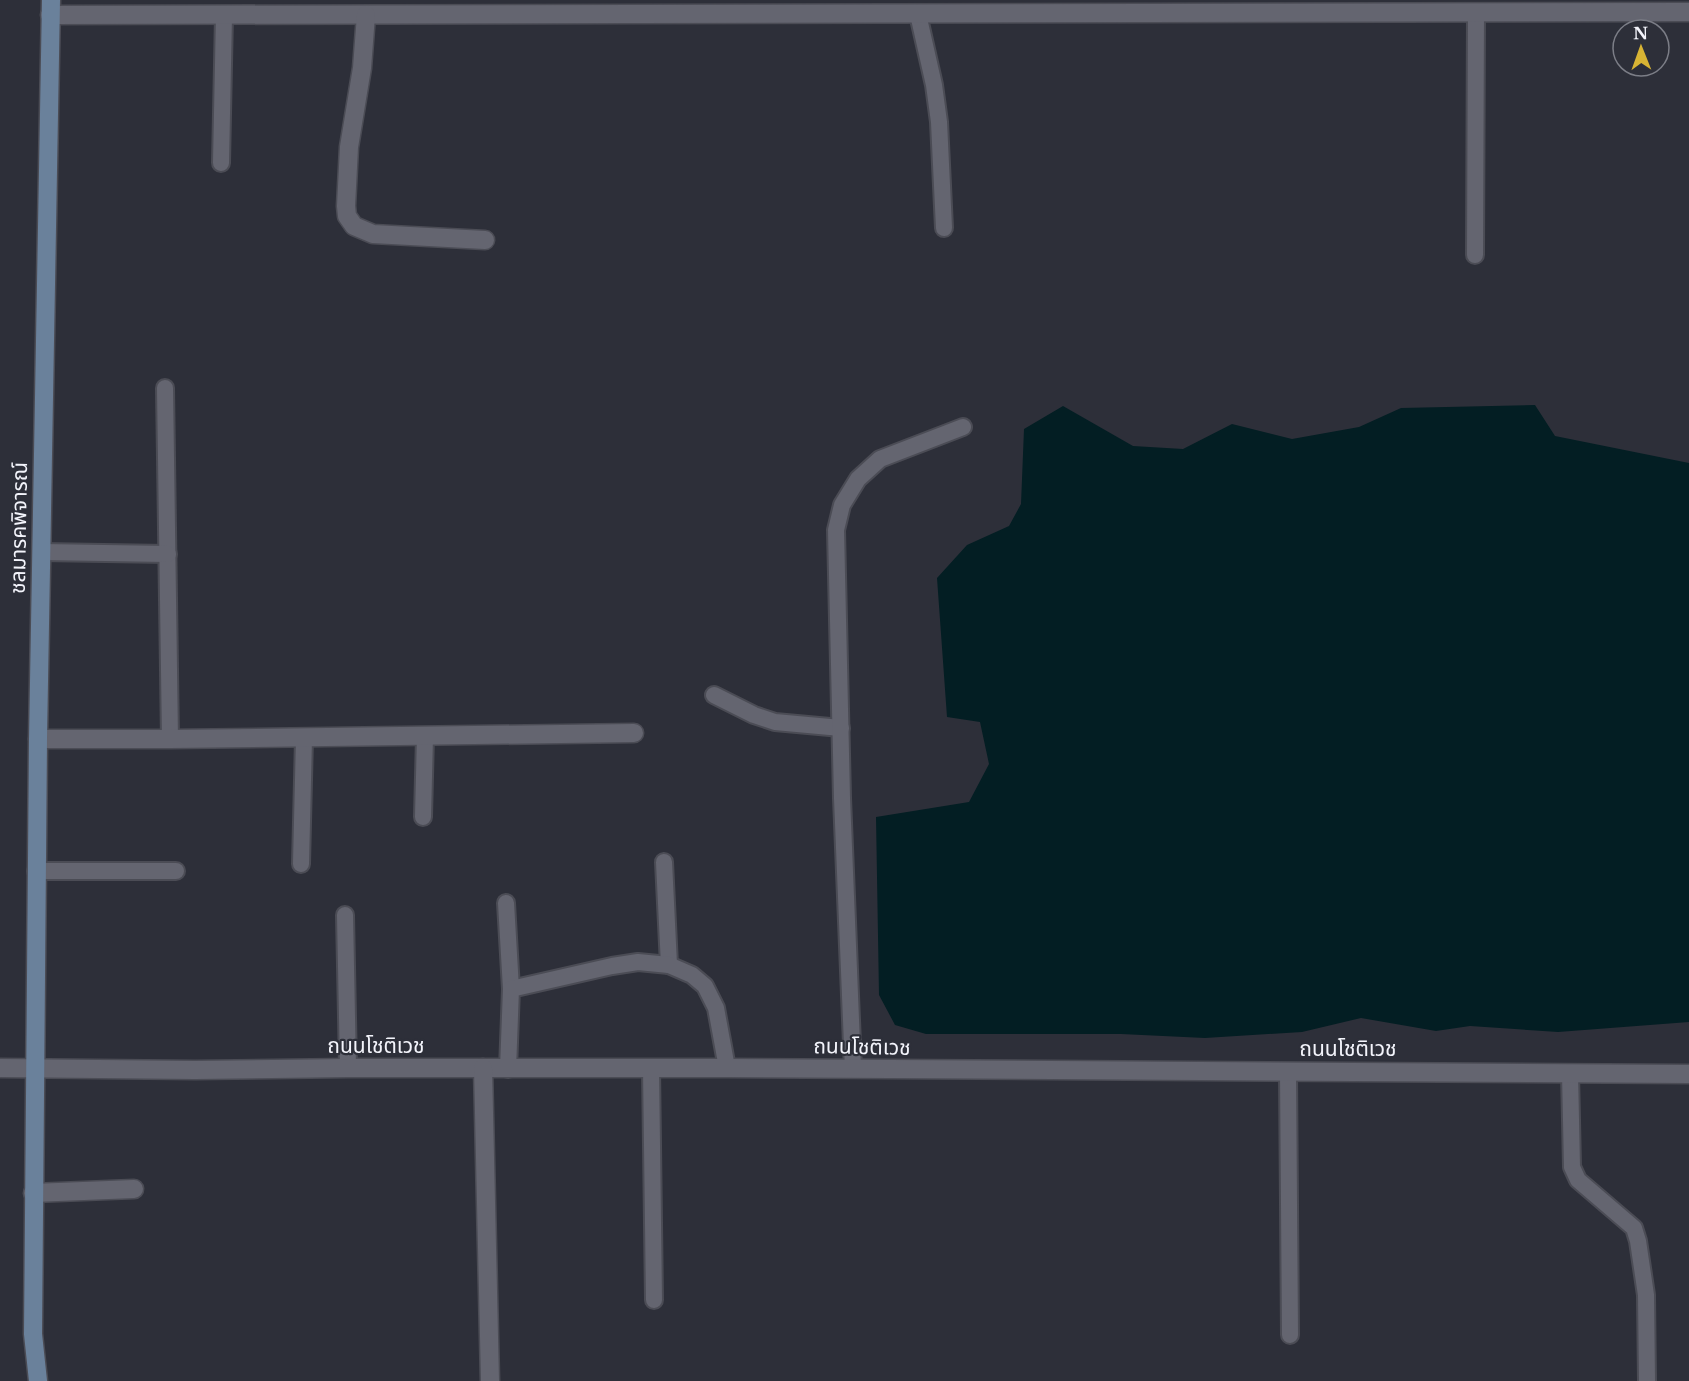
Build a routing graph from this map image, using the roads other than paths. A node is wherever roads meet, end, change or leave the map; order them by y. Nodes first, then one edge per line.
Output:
1 (1060, 7) edge
2 (1169, 7) edge
3 (1397, 7) edge
4 (51, 8) edge
5 (1689, 12) edge
6 (1476, 13) junction
7 (918, 14) junction
8 (224, 15) junction
9 (366, 15) junction
10 (221, 163) dead end
11 (944, 228) dead end
12 (486, 240) dead end
13 (1474, 255) dead end
14 (165, 388) dead end
15 (963, 427) dead end
16 (41, 552) junction
17 (168, 554) junction
18 (714, 695) dead end
19 (841, 728) junction
20 (634, 733) dead end
21 (425, 736) junction
22 (304, 738) junction
23 (38, 739) junction
24 (170, 740) junction
25 (423, 817) dead end
26 (664, 862) dead end
27 (301, 864) dead end
28 (36, 871) junction
29 (176, 871) dead end
30 (506, 903) dead end
31 (345, 915) dead end
32 (669, 965) junction
33 (511, 989) junction
34 (0, 1068) edge
35 (35, 1068) junction
36 (348, 1068) junction
37 (483, 1068) junction
38 (651, 1068) junction
39 (727, 1068) junction
40 (508, 1069) junction
41 (853, 1070) junction
42 (1288, 1072) junction
43 (1570, 1073) junction
44 (1689, 1074) edge
45 (134, 1189) dead end
46 (33, 1193) junction
47 (654, 1300) dead end
48 (1290, 1335) dead end
49 (38, 1381) edge
50 (490, 1381) edge
51 (1647, 1381) edge

1 - 2 street
1 - 7 street
2 - 3 street
3 - 6 street
4 - 8 street
4 - 16 street, ชลมารคพิจารณ์
5 - 6 street
6 - 13 lane
7 - 9 street
7 - 11 lane
8 - 9 street
8 - 10 lane
9 - 12 street
14 - 17 lane
15 - 19 lane
16 - 17 lane
16 - 23 street, ชลมารคพิจารณ์
17 - 24 lane
18 - 19 lane
19 - 41 lane
20 - 21 street
21 - 22 street
21 - 25 lane
22 - 24 street
22 - 27 lane
23 - 24 street
23 - 28 street, ชลมารคพิจารณ์
26 - 32 lane
28 - 29 lane
28 - 35 street, ชลมารคพิจารณ์
30 - 33 lane
31 - 36 lane
32 - 33 lane
32 - 39 lane
33 - 40 lane
34 - 35 street, ถนนโชติเวช
35 - 36 street, ถนนโชติเวช
35 - 46 street, ชลมารคพิจารณ์
36 - 37 street, ถนนโชติเวช
37 - 40 street, ถนนโชติเวช
37 - 50 street
38 - 39 street, ถนนโชติเวช
38 - 40 street, ถนนโชติเวช
38 - 47 lane
39 - 41 street, ถนนโชติเวช
41 - 42 street, ถนนโชติเวช
42 - 43 street, ถนนโชติเวช
42 - 48 lane
43 - 44 street, ถนนโชติเวช
43 - 51 lane
45 - 46 street
46 - 49 street, ชลมารคพิจารณ์

